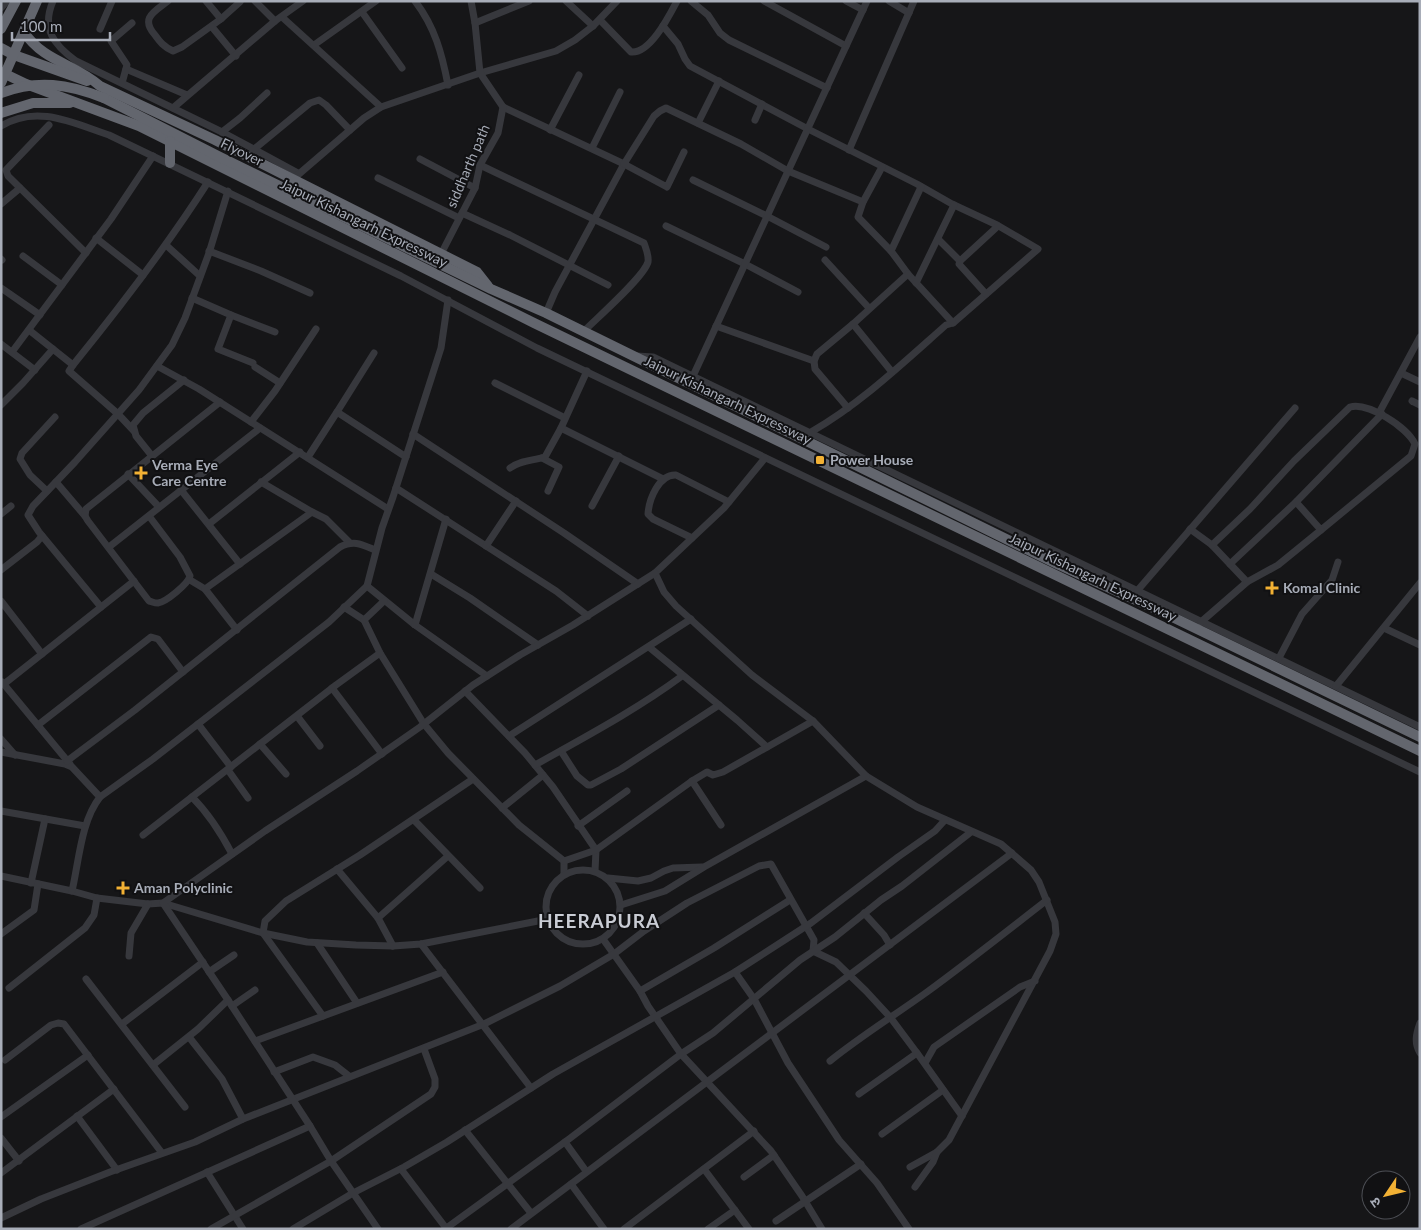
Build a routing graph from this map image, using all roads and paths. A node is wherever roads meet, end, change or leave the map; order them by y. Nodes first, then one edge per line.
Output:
1 (7, 1) edge
2 (16, 1) edge
3 (37, 1) edge
4 (53, 1) edge
5 (112, 1) edge
6 (168, 1) edge
7 (206, 1) edge
8 (255, 1) edge
9 (376, 1) edge
10 (415, 1) edge
11 (471, 1) edge
12 (529, 1) edge
13 (566, 1) edge
14 (617, 1) edge
15 (677, 1) edge
16 (691, 1) edge
17 (764, 1) edge
18 (846, 1) edge
19 (867, 1) edge
20 (889, 1) edge
21 (914, 1) edge
22 (240, 2) edge
23 (302, 2) edge
24 (863, 10) junction
25 (4, 12) edge
26 (362, 12) junction
27 (909, 13) junction
28 (282, 17) junction
29 (221, 19) junction
30 (600, 20) junction
31 (276, 21) junction
32 (132, 23) dead end
33 (475, 23) junction
34 (593, 26) junction
35 (663, 26) junction
36 (212, 27) junction
37 (1, 29) edge
38 (100, 29) dead end
39 (24, 32) junction
40 (314, 45) junction
41 (846, 46) junction
42 (1, 48) edge
43 (14, 55) junction
44 (236, 56) junction
45 (402, 68) dead end
46 (126, 69) junction
47 (480, 73) junction
48 (578, 75) dead end
49 (3, 76) edge
50 (719, 81) junction
51 (122, 83) junction
52 (448, 85) junction
53 (100, 86) junction
54 (827, 88) junction
55 (620, 92) dead end
56 (1, 93) edge
57 (267, 93) dead end
58 (188, 95) junction
59 (78, 103) junction
60 (762, 104) junction
61 (382, 107) junction
62 (503, 107) junction
63 (173, 108) junction
64 (1, 113) edge
65 (755, 120) dead end
66 (698, 123) junction
67 (49, 125) dead end
68 (1, 126) edge
69 (808, 129) junction
70 (350, 130) junction
71 (550, 130) junction
72 (222, 132) junction
73 (170, 142) junction
74 (592, 148) junction
75 (253, 150) junction
76 (849, 150) junction
77 (684, 152) dead end
78 (153, 156) junction
79 (420, 159) dead end
80 (170, 163) junction
81 (624, 164) junction
82 (480, 165) junction
83 (882, 167) junction
84 (788, 171) junction
85 (295, 177) junction
86 (378, 178) dead end
87 (693, 180) dead end
88 (208, 182) junction
89 (921, 187) junction
90 (20, 188) junction
91 (474, 188) junction
92 (228, 191) junction
93 (864, 202) junction
94 (1, 204) edge
95 (954, 205) junction
96 (460, 215) junction
97 (767, 216) junction
98 (593, 219) junction
99 (666, 226) dead end
100 (998, 226) junction
101 (96, 238) junction
102 (938, 239) junction
103 (166, 245) junction
104 (826, 247) dead end
105 (210, 251) junction
106 (891, 251) junction
107 (86, 253) junction
108 (441, 254) junction
109 (23, 256) dead end
110 (824, 260) dead end
111 (960, 261) junction
112 (745, 264) junction
113 (569, 265) junction
114 (908, 274) junction
115 (142, 275) junction
116 (200, 276) junction
117 (916, 283) junction
118 (62, 285) junction
119 (608, 285) dead end
120 (1, 288) edge
121 (491, 289) junction
122 (798, 292) dead end
123 (310, 293) dead end
124 (986, 294) junction
125 (192, 298) junction
126 (448, 300) junction
127 (869, 308) junction
128 (546, 313) junction
129 (40, 315) junction
130 (231, 315) junction
131 (953, 323) junction
132 (853, 324) junction
133 (716, 326) junction
134 (316, 329) dead end
135 (29, 330) junction
136 (584, 331) junction
137 (275, 332) dead end
138 (1420, 337) edge
139 (1, 344) edge
140 (53, 350) junction
141 (12, 352) junction
142 (374, 352) dead end
143 (634, 356) junction
144 (814, 361) junction
145 (73, 365) junction
146 (157, 366) junction
147 (35, 370) junction
148 (587, 371) junction
149 (892, 372) junction
150 (1401, 373) junction
151 (692, 376) junction
152 (184, 380) junction
153 (1420, 382) edge
154 (280, 383) junction
155 (495, 383) dead end
156 (1412, 401) dead end
157 (220, 402) junction
158 (1, 405) edge
159 (1420, 405) edge
160 (848, 408) junction
161 (1294, 408) dead end
162 (337, 412) junction
163 (118, 414) junction
164 (1380, 414) junction
165 (55, 417) dead end
166 (565, 418) junction
167 (251, 422) junction
168 (260, 428) junction
169 (561, 428) junction
170 (134, 432) junction
171 (811, 432) junction
172 (413, 434) junction
173 (1417, 447) edge
174 (300, 452) junction
175 (152, 456) junction
176 (619, 456) junction
177 (308, 457) junction
178 (406, 457) junction
179 (542, 458) junction
180 (765, 458) junction
181 (510, 468) dead end
182 (128, 474) junction
183 (663, 478) junction
184 (56, 482) junction
185 (261, 482) junction
186 (396, 488) junction
187 (181, 490) junction
188 (548, 491) dead end
189 (47, 492) junction
190 (516, 502) junction
191 (730, 502) junction
192 (1296, 502) junction
193 (11, 506) dead end
194 (592, 506) dead end
195 (159, 507) junction
196 (388, 509) junction
197 (312, 512) junction
198 (1, 514) edge
199 (85, 516) junction
200 (149, 516) junction
201 (446, 519) junction
202 (209, 524) junction
203 (1190, 529) junction
204 (1321, 530) junction
205 (42, 536) junction
206 (692, 538) junction
207 (349, 542) junction
208 (1212, 545) junction
209 (486, 546) junction
210 (109, 547) junction
211 (375, 550) junction
212 (1338, 562) dead end
213 (240, 564) junction
214 (1230, 564) junction
215 (1, 570) edge
216 (655, 573) junction
217 (431, 574) junction
218 (190, 580) junction
219 (134, 581) junction
220 (1246, 582) junction
221 (638, 584) junction
222 (1420, 584) edge
223 (367, 586) junction
224 (205, 589) junction
225 (1137, 591) junction
226 (1, 600) edge
227 (384, 601) junction
228 (101, 607) junction
229 (344, 607) junction
230 (588, 616) junction
231 (691, 619) junction
232 (364, 620) junction
233 (1200, 622) junction
234 (415, 625) junction
235 (1384, 628) junction
236 (237, 630) junction
237 (538, 645) junction
238 (1420, 645) edge
239 (649, 647) junction
240 (380, 653) junction
241 (42, 654) junction
242 (1279, 658) junction
243 (183, 672) junction
244 (487, 676) junction
245 (682, 676) junction
246 (3, 682) edge
247 (1336, 686) junction
248 (332, 688) junction
249 (466, 691) junction
250 (720, 705) junction
251 (297, 716) junction
252 (813, 721) junction
253 (198, 724) junction
254 (424, 724) junction
255 (38, 725) junction
256 (1420, 727) edge
257 (509, 736) junction
258 (1420, 737) edge
259 (1, 739) edge
260 (260, 744) junction
261 (320, 746) dead end
262 (767, 747) junction
263 (561, 751) junction
264 (1420, 751) edge
265 (1, 752) edge
266 (382, 754) junction
267 (15, 755) junction
268 (70, 764) junction
269 (535, 765) junction
270 (230, 768) junction
271 (1420, 772) edge
272 (286, 774) dead end
273 (543, 775) junction
274 (866, 776) junction
275 (474, 778) junction
276 (692, 780) junction
277 (627, 791) dead end
278 (100, 797) junction
279 (192, 797) junction
280 (248, 798) dead end
281 (502, 808) junction
282 (1, 811) edge
283 (45, 819) junction
284 (414, 820) junction
285 (945, 820) junction
286 (85, 826) junction
287 (578, 826) junction
288 (722, 826) dead end
289 (971, 832) junction
290 (143, 835) dead end
291 (596, 850) junction
292 (1012, 853) junction
293 (232, 854) junction
294 (448, 856) junction
295 (564, 861) junction
296 (704, 867) junction
297 (337, 869) junction
298 (595, 871) junction
299 (564, 874) junction
300 (1, 876) edge
301 (608, 878) junction
302 (34, 884) junction
303 (480, 888) dead end
304 (72, 891) junction
305 (97, 898) junction
306 (790, 900) junction
307 (1047, 900) junction
308 (162, 903) junction
309 (148, 904) junction
310 (621, 905) junction
311 (864, 913) junction
312 (378, 918) junction
313 (548, 919) junction
314 (805, 926) junction
315 (264, 933) junction
316 (2, 934) edge
317 (603, 939) junction
318 (317, 943) junction
319 (421, 944) junction
320 (393, 946) junction
321 (890, 946) junction
322 (813, 951) junction
323 (614, 954) junction
324 (234, 955) dead end
325 (129, 956) dead end
326 (203, 962) junction
327 (209, 972) junction
328 (443, 972) junction
329 (735, 972) junction
330 (850, 975) junction
331 (86, 979) dead end
332 (1035, 981) junction
333 (9, 988) dead end
334 (255, 990) dead end
335 (640, 991) junction
336 (754, 998) junction
337 (230, 1003) junction
338 (357, 1003) junction
339 (323, 1016) junction
340 (656, 1016) junction
341 (890, 1018) junction
342 (1420, 1023) edge
343 (122, 1024) junction
344 (484, 1024) junction
345 (772, 1034) junction
346 (189, 1036) junction
347 (255, 1041) junction
348 (424, 1049) junction
349 (917, 1053) junction
350 (1420, 1053) edge
351 (682, 1054) junction
352 (88, 1055) junction
353 (5, 1060) dead end
354 (830, 1061) dead end
355 (925, 1064) junction
356 (154, 1065) junction
357 (274, 1072) junction
358 (349, 1076) junction
359 (707, 1082) junction
360 (114, 1088) junction
361 (531, 1088) junction
362 (943, 1090) junction
363 (859, 1094) dead end
364 (292, 1099) junction
365 (185, 1107) dead end
366 (77, 1116) junction
367 (962, 1116) junction
368 (1, 1117) edge
369 (243, 1119) junction
370 (310, 1126) junction
371 (465, 1130) junction
372 (754, 1132) junction
373 (882, 1134) dead end
374 (1, 1138) edge
375 (565, 1142) junction
376 (937, 1152) junction
377 (162, 1153) junction
378 (774, 1155) junction
379 (19, 1161) junction
380 (331, 1161) junction
381 (861, 1164) junction
382 (910, 1167) dead end
383 (401, 1169) junction
384 (704, 1169) junction
385 (117, 1170) junction
386 (586, 1171) junction
387 (207, 1172) junction
388 (1, 1173) edge
389 (744, 1177) dead end
390 (508, 1184) junction
391 (571, 1184) junction
392 (914, 1187) dead end
393 (353, 1193) junction
394 (805, 1201) junction
395 (735, 1210) junction
396 (531, 1214) junction
397 (235, 1215) junction
398 (1, 1218) edge
399 (776, 1221) dead end
400 (85, 1228) edge
401 (211, 1229) edge
402 (243, 1229) edge
403 (293, 1229) edge
404 (378, 1229) edge
405 (445, 1229) edge
406 (511, 1229) edge
407 (604, 1229) edge
408 (624, 1229) edge
409 (708, 1229) edge
410 (749, 1229) edge
411 (822, 1229) edge
412 (909, 1229) edge

1 - 25 street
2 - 25 highway
3 - 39 highway
4 - 51 street
5 - 38 street
6 - 36 street
7 - 29 street
8 - 31 street
9 - 26 street
10 - 52 street
11 - 33 street
12 - 33 street
13 - 34 street
14 - 30 street
15 - 35 street
16 - 54 street
17 - 41 street
18 - 24 street
19 - 24 street
20 - 27 street
21 - 27 street
22 - 29 street
23 - 28 street
24 - 41 street
25 - 37 highway
26 - 40 street
26 - 45 street
27 - 76 street
28 - 31 street
28 - 40 street
29 - 36 street
30 - 34 street
30 - 35 street
31 - 44 street
32 - 46 street
33 - 47 street
34 - 47 street
35 - 50 street
36 - 44 street
39 - 43 highway
39 - 53 highway
40 - 61 street
41 - 54 street
42 - 43 highway
43 - 49 highway
43 - 53 highway
44 - 58 street
46 - 51 street
46 - 58 street
47 - 52 street
47 - 62 street
48 - 71 street
49 - 59 highway, Jaipur Kishangarh Expressway
50 - 60 street
50 - 66 street
51 - 63 street
52 - 61 street
53 - 85 highway
54 - 69 street
55 - 74 street
56 - 121 highway, Flyover, bridge
57 - 72 street
58 - 63 street
59 - 64 highway
59 - 73 highway, Jaipur Kishangarh Expressway
60 - 65 street
60 - 69 street
61 - 70 street
62 - 71 street
62 - 82 street, siddharth path
63 - 72 street
66 - 81 street
66 - 84 street
67 - 90 street
68 - 78 street
69 - 76 street
69 - 84 street
70 - 75 street
70 - 85 street
71 - 74 street
72 - 75 street
73 - 80 highway
73 - 264 highway, Jaipur Kishangarh Expressway
74 - 81 street
75 - 85 street
76 - 83 street
77 - 81 street
78 - 80 street
78 - 101 street
79 - 91 street
80 - 88 street
81 - 98 street
82 - 91 street, siddharth path
82 - 98 street
83 - 89 street
83 - 93 street
84 - 93 street
84 - 97 street
85 - 108 highway
86 - 96 street
87 - 97 street
88 - 92 street
88 - 103 street
89 - 95 street
89 - 106 street
90 - 94 street
90 - 107 street
91 - 96 street, siddharth path
92 - 105 street
92 - 126 street
93 - 106 street
95 - 100 street
95 - 102 street
96 - 108 street, siddharth path
96 - 113 street
97 - 104 street
97 - 112 street
98 - 113 street
98 - 136 street
99 - 112 street
100 - 111 street
100 - 124 street
101 - 107 street
101 - 115 street
102 - 111 street
102 - 117 street
103 - 115 street
103 - 116 street
105 - 116 street
105 - 123 street
106 - 114 street
107 - 118 street
108 - 121 highway
109 - 118 street
110 - 127 street
111 - 124 street
112 - 122 street
112 - 133 street
113 - 119 street
113 - 128 street
114 - 117 street
114 - 127 street
115 - 145 street
116 - 125 street
117 - 131 street
118 - 129 street
120 - 129 street
121 - 128 highway, Jaipur Kishangarh Expressway
124 - 131 street
125 - 130 street
125 - 146 street
126 - 148 street
126 - 172 street
127 - 132 street
128 - 136 highway, Jaipur Kishangarh Expressway
129 - 135 street
130 - 137 street
130 - 154 street
131 - 149 street
132 - 144 street
132 - 149 street
133 - 144 street
133 - 151 street
134 - 154 street
135 - 140 street
135 - 141 street
136 - 143 highway, Jaipur Kishangarh Expressway
138 - 150 street
139 - 141 street
140 - 145 street
140 - 147 street
141 - 147 street
142 - 162 street
143 - 151 street
143 - 258 highway, Jaipur Kishangarh Expressway
144 - 160 street
145 - 163 street
146 - 152 street
146 - 163 street
147 - 158 street
148 - 166 street
148 - 180 street
149 - 160 street
150 - 153 street
150 - 164 street
151 - 171 street
152 - 157 street
152 - 170 street
154 - 167 street
155 - 166 street
156 - 159 street
157 - 167 street
157 - 175 street
160 - 171 street
161 - 203 street
162 - 177 street
162 - 178 street
163 - 170 street
163 - 184 street
164 - 173 street
164 - 192 street
164 - 208 street
165 - 189 street
166 - 169 street
167 - 168 street
168 - 174 street
168 - 187 street
169 - 176 street
169 - 179 street
170 - 175 street
171 - 225 street
172 - 178 street
172 - 190 street
173 - 204 street
174 - 177 street
174 - 185 street
175 - 182 street
176 - 183 street
176 - 194 street
177 - 196 street
178 - 186 street
179 - 181 street
179 - 188 street
180 - 191 street
180 - 271 street
182 - 195 street
182 - 199 street
183 - 191 street
183 - 206 street
184 - 189 street
184 - 199 street
185 - 197 street
185 - 202 street
186 - 196 street
186 - 201 street
187 - 195 street
187 - 202 street
189 - 205 street
190 - 209 street
190 - 221 street
191 - 206 street
192 - 204 street
192 - 214 street
193 - 198 street
195 - 200 street
196 - 211 street
197 - 207 street
197 - 213 street
199 - 210 street
200 - 210 street
200 - 218 street
201 - 209 street
201 - 217 street
202 - 213 street
203 - 208 street
203 - 225 street
204 - 220 street
205 - 215 street
205 - 228 street
206 - 216 street
207 - 211 street
207 - 236 street
208 - 214 street
209 - 230 street
210 - 219 street
211 - 223 street
212 - 242 street
213 - 224 street
214 - 220 street
216 - 221 street
216 - 231 street
217 - 234 street
217 - 237 street
218 - 219 street
218 - 224 street
219 - 228 street
220 - 233 street
221 - 230 street
222 - 235 street
223 - 227 street
223 - 229 street
224 - 236 street
225 - 233 street
226 - 241 street
227 - 232 street
227 - 234 street
228 - 241 street
229 - 232 street
229 - 253 street
230 - 237 street
231 - 239 street
231 - 252 street
232 - 240 street
233 - 242 street
234 - 244 street
235 - 238 street
235 - 247 street
236 - 243 street
237 - 244 street
239 - 245 street
239 - 257 street
240 - 248 street
240 - 254 street
241 - 246 street
242 - 247 street
243 - 255 street
243 - 268 street
244 - 249 street
245 - 250 street
245 - 263 street
246 - 255 street
247 - 256 street
248 - 251 street
248 - 266 street
249 - 254 street
249 - 257 street
250 - 262 street
250 - 263 street
251 - 260 street
251 - 261 street
252 - 262 street
252 - 274 street
253 - 270 street
253 - 278 street
254 - 266 street
254 - 275 street
255 - 268 street
257 - 269 street
259 - 267 street
260 - 270 street
260 - 272 street
262 - 276 street
263 - 269 street
265 - 267 street
266 - 293 street
267 - 268 street
268 - 278 street
269 - 273 street
270 - 279 street
270 - 280 street
273 - 281 street
273 - 287 street
274 - 285 street
274 - 296 street
275 - 281 street
275 - 284 street
276 - 288 street
276 - 291 street
277 - 287 street
278 - 286 street
279 - 290 street
279 - 293 street
281 - 295 street
282 - 283 street
283 - 286 street
283 - 302 street
284 - 294 street
284 - 297 street
285 - 289 street
285 - 314 street
286 - 304 street
287 - 291 street
289 - 292 street
289 - 311 street
291 - 295 street
291 - 298 street
292 - 307 street
292 - 321 street
293 - 308 street
294 - 303 street
294 - 312 street
295 - 299 street
296 - 301 street
296 - 310 street
297 - 312 street
297 - 315 street
298 - 299 street
298 - 301 street
299 - 313 street
300 - 302 street
301 - 310 street
302 - 304 street
302 - 316 street
304 - 305 street
305 - 309 street
305 - 333 street
306 - 314 street
306 - 323 street
306 - 335 street
307 - 332 street
307 - 341 street
308 - 309 street
308 - 315 street
308 - 326 street
309 - 325 street
310 - 317 street
311 - 321 street
311 - 322 street
312 - 320 street
313 - 317 street
313 - 319 street
314 - 322 street
314 - 329 street
315 - 318 street
315 - 339 street
317 - 323 street
318 - 320 street
318 - 338 street
319 - 320 street
319 - 328 street
321 - 330 street
322 - 330 street
322 - 336 street
323 - 335 street
323 - 344 street
324 - 327 street
326 - 327 street
326 - 343 street
327 - 337 street
328 - 338 street
328 - 344 street
329 - 336 street
329 - 340 street
330 - 341 street
330 - 345 street
331 - 343 street
332 - 355 street
332 - 367 street
334 - 337 street
335 - 340 street
336 - 345 street
336 - 351 street
337 - 346 street
337 - 347 street
338 - 339 street
339 - 347 street
340 - 351 street
340 - 361 street
341 - 349 street
341 - 354 street
342 - 350 street
343 - 356 street
344 - 348 street
344 - 361 street
345 - 359 street
345 - 381 street
346 - 356 street
346 - 369 street
347 - 357 street
348 - 358 street
348 - 380 street
349 - 355 street
349 - 363 street
351 - 359 street
351 - 375 street
352 - 353 street
352 - 360 street
352 - 368 street
355 - 362 street
356 - 365 street
357 - 358 street
357 - 364 street
358 - 364 street
359 - 372 street
359 - 386 street
360 - 366 street
360 - 377 street
361 - 371 street
362 - 367 street
362 - 373 street
364 - 369 street
364 - 370 street
366 - 379 street
366 - 385 street
367 - 376 street
369 - 377 street
370 - 380 street
370 - 387 street
371 - 383 street
371 - 390 street
372 - 378 street
372 - 384 street
374 - 379 street
375 - 386 street
375 - 390 street
376 - 382 street
376 - 392 street
377 - 385 street
378 - 389 street
378 - 394 street
379 - 388 street
380 - 393 street
380 - 397 street
381 - 394 street
381 - 412 street
383 - 393 street
383 - 405 street
384 - 395 street
384 - 408 street
385 - 398 street
386 - 391 street
387 - 397 street
387 - 400 street
390 - 396 street
390 - 405 street
391 - 396 street
391 - 407 street
393 - 403 street
393 - 404 street
394 - 399 street
394 - 411 street
395 - 409 street
395 - 410 street
396 - 406 street
397 - 401 street
397 - 402 street

